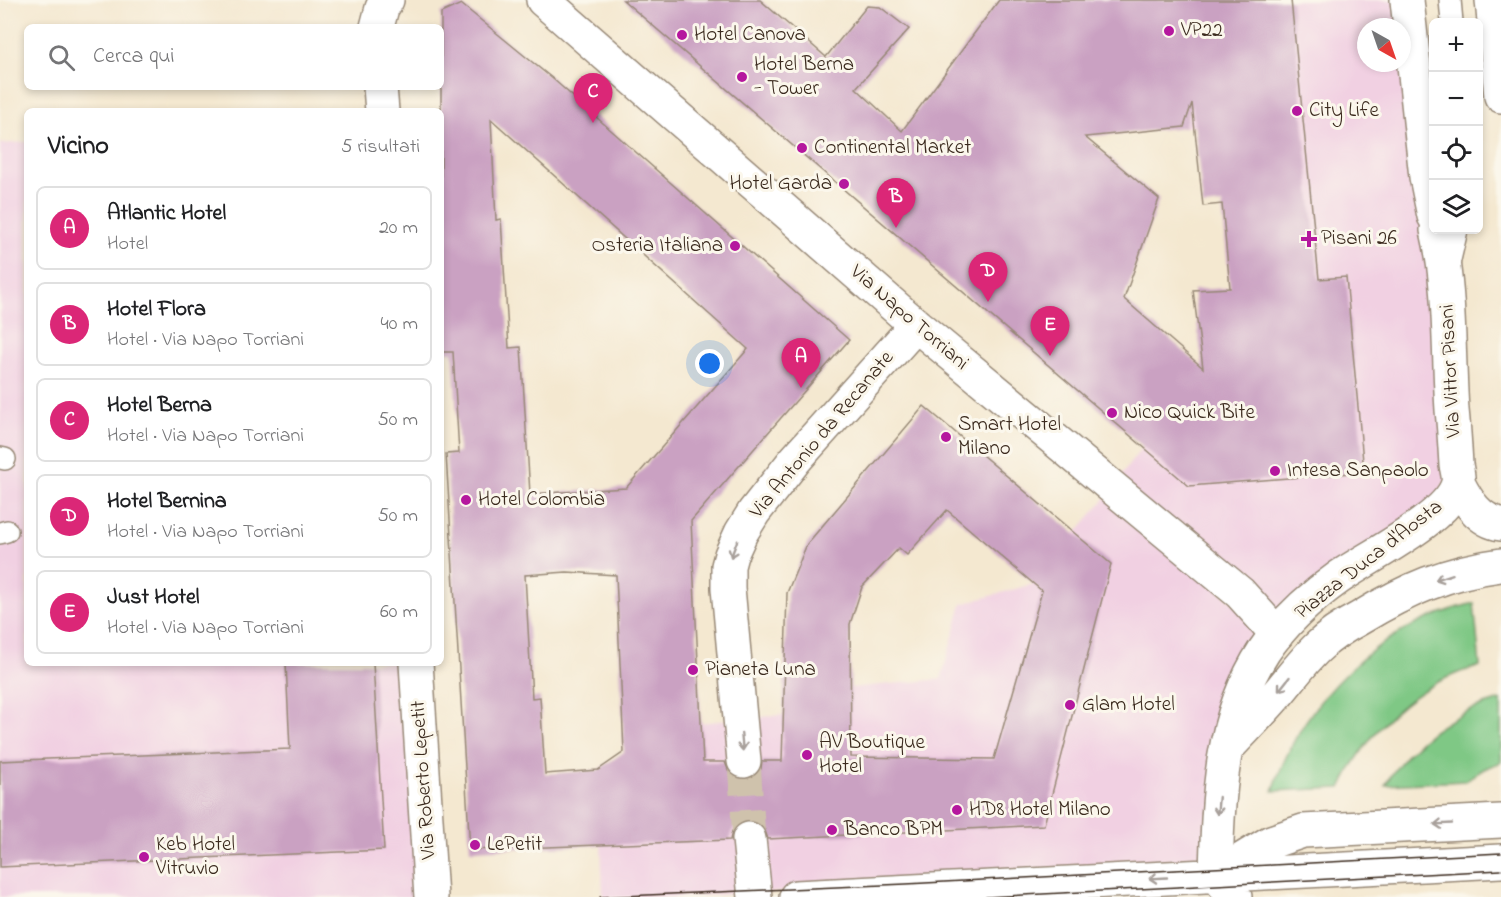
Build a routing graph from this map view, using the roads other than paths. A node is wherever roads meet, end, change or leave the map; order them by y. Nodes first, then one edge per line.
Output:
1 (387, 0) edge
2 (543, 0) edge
3 (1407, 0) edge
4 (1450, 0) edge
5 (1492, 0) edge
6 (1452, 18) edge
7 (378, 24) edge
8 (380, 90) edge
9 (1501, 96) edge
10 (382, 108) edge
11 (1429, 192) edge
12 (1438, 234) edge
13 (1456, 234) edge
14 (1446, 277) junction
15 (916, 325) junction
16 (1457, 474) junction
17 (1501, 524) edge
18 (1501, 565) edge
19 (1277, 634) junction
20 (416, 666) edge
21 (1227, 748) junction
22 (744, 761) tunnel mouth
23 (1501, 821) edge
24 (749, 839) tunnel mouth
25 (1501, 861) edge
26 (1226, 886) edge
27 (906, 894) edge
28 (431, 897) edge
29 (756, 897) edge
30 (796, 897) edge

1 - 7 street
2 - 15 street, Via Napo Torriani
3 - 11 street
4 - 6 lane
5 - 9 street
8 - 10 street
12 - 14 street, Via Vittor Pisani
13 - 14 lane, Via Vittor Pisani
14 - 16 street, Via Vittor Pisani
15 - 19 street, Via Napo Torriani
15 -> 22 street, Via Antonio da Recanate
16 - 17 street, Via Vittor Pisani
16 - 19 street, Piazza Duca d'Aosta
18 -> 21 street, Piazza Duca d'Aosta
19 - 21 street, Piazza Duca d'Aosta
20 - 28 street, Via Roberto Lepetit
21 -> 26 street, Piazza Duca d'Aosta
23 -> 26 street
24 - 29 street
25 - 26 street
26 -> 27 street
27 - 30 street

